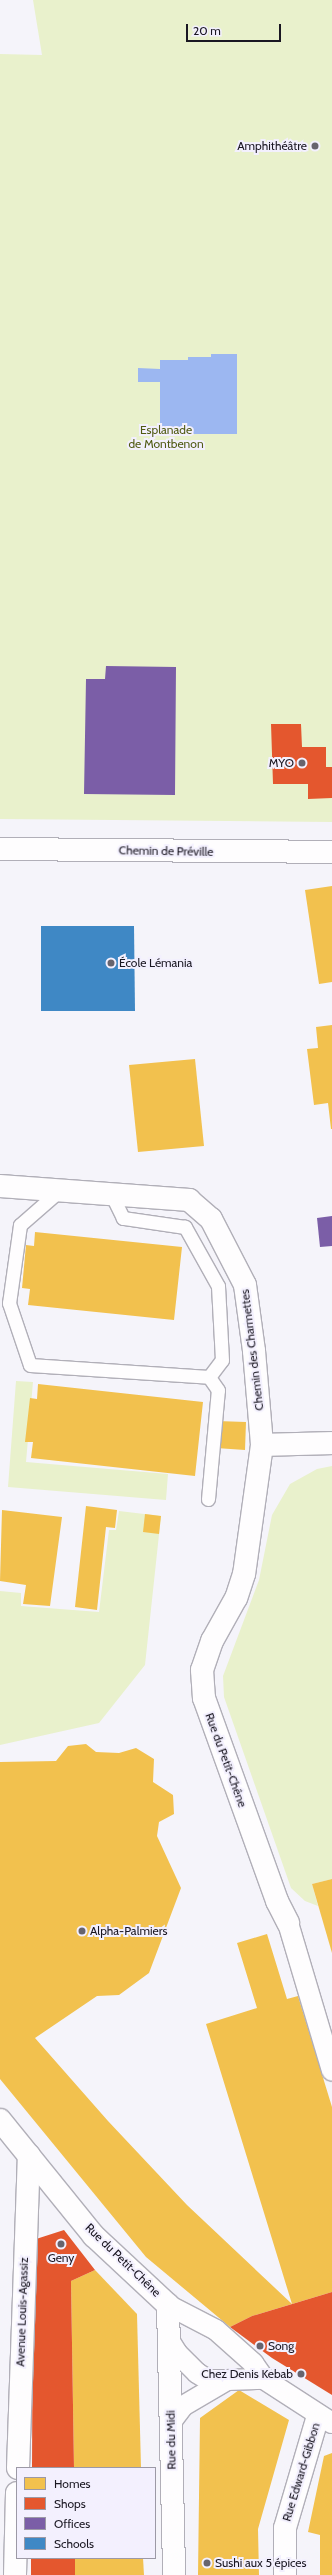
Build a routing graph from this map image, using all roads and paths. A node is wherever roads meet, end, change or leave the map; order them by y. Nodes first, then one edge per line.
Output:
1 (0, 849) edge
2 (332, 852) edge
3 (0, 1186) edge
4 (60, 1190) junction
5 (112, 1195) junction
6 (209, 1377) junction
7 (332, 1443) edge
8 (262, 1445) junction
9 (208, 1499) dead end
10 (288, 1923) joint
11 (332, 2071) edge
12 (0, 2120) edge
13 (29, 2155) junction
14 (168, 2305) junction
15 (169, 2340) junction
16 (264, 2379) junction
17 (228, 2380) junction
18 (325, 2420) edge
19 (171, 2422) junction
20 (18, 2467) edge
21 (16, 2534) edge
22 (15, 2575) edge
23 (174, 2575) edge
24 (285, 2575) edge

1 - 2 street, Chemin de Préville
3 - 4 street, Chemin des Charmettes
4 - 5 street, Chemin des Charmettes
4 - 6 lane
5 - 6 lane
5 - 8 street, Chemin des Charmettes
6 - 9 lane
7 - 8 street
8 - 10 street, Rue du Petit-Chêne
10 - 11 street, Rue du Petit-Chêne
12 - 13 street, Rue du Petit-Chêne
13 - 14 street, Rue du Petit-Chêne
13 - 20 street, Avenue Louis-Agassiz
14 - 15 street, Rue du Midi
14 - 16 street, Rue du Petit-Chêne
15 - 17 street
15 - 19 street, Rue du Midi
16 - 17 street
16 - 18 street, Rue du Petit-Chêne
17 - 19 street
18 - 24 street, Rue Edward-Gibbon
19 - 23 street, Rue du Midi
21 - 22 street

